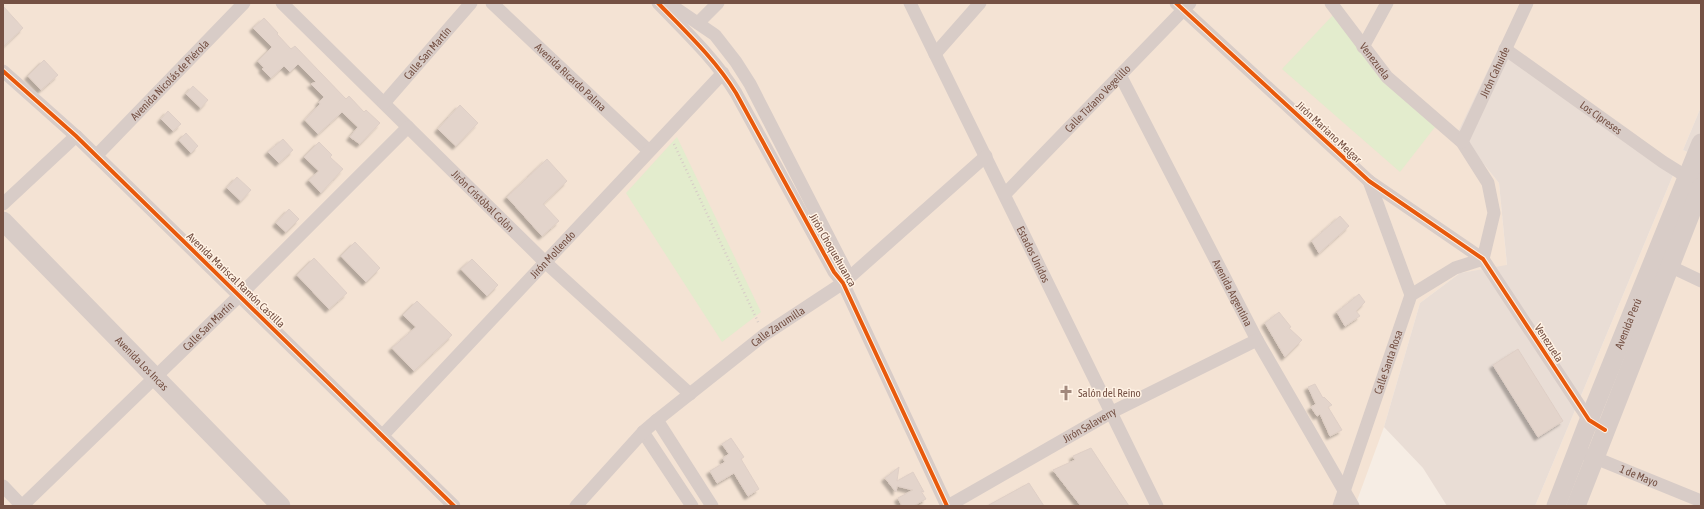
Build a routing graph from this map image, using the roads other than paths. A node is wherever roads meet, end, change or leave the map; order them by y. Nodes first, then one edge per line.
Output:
1 (244, 3) edge
2 (282, 3) edge
3 (471, 3) edge
4 (492, 3) edge
5 (658, 3) edge
6 (668, 3) edge
7 (718, 3) edge
8 (910, 3) edge
9 (980, 3) edge
10 (1331, 3) edge
11 (1387, 3) edge
12 (1527, 3) edge
13 (1183, 5) edge
14 (698, 23) junction
15 (1363, 47) junction
16 (1505, 49) junction
17 (935, 54) junction
18 (3, 71) edge
19 (723, 73) junction
20 (1120, 75) junction
21 (384, 103) junction
22 (408, 127) junction
23 (76, 136) junction
24 (1462, 142) junction
25 (1701, 142) edge
26 (649, 151) junction
27 (96, 156) junction
28 (986, 156) junction
29 (1696, 180) edge
30 (1369, 181) junction
31 (1005, 194) junction
32 (3, 204) edge
33 (3, 221) edge
34 (1483, 259) junction
35 (545, 262) junction
36 (1662, 263) junction
37 (1701, 281) edge
38 (844, 283) junction
39 (1411, 295) junction
40 (239, 296) junction
41 (1257, 340) junction
42 (156, 377) junction
43 (690, 394) junction
44 (1112, 412) junction
45 (657, 420) junction
46 (1588, 420) junction
47 (1605, 430) junction
48 (643, 432) junction
49 (382, 436) junction
50 (1577, 451) junction
51 (1595, 457) junction
52 (3, 486) edge
53 (1344, 490) junction
54 (1701, 501) edge
55 (22, 506) edge
56 (281, 506) edge
57 (454, 506) edge
58 (576, 506) edge
59 (692, 506) edge
60 (712, 506) edge
61 (947, 506) edge
62 (1157, 506) edge
63 (1339, 506) edge
64 (1353, 506) edge
65 (1556, 506) edge
66 (1576, 506) edge

1 - 27 street, Avenida Nicolás de Piérola
2 - 21 street, Jirón Cristóbal Colón
3 - 21 street, Calle San Martín
4 - 26 street, Avenida Ricardo Palma
5 - 19 street, Jirón Choquehuanca
6 - 14 street, Jirón Choquehuanca
7 - 14 street
8 - 17 street, Estados Unidos
9 - 17 street
10 - 15 street, Venezuela
11 - 15 street
12 - 16 street, Jirón Cahuide
13 - 20 street, Calle Tiziano Vegelillo
13 - 30 street, Jirón Mariano Melgar
14 - 38 street, Jirón Choquehuanca
15 - 24 street, Venezuela
16 - 24 street, Jirón Cahuide
16 - 29 street, Los Cipreses
17 - 28 street, Estados Unidos
18 - 23 street, Avenida Mariscal Ramón Castilla
19 - 26 street, Jirón Mollendo
19 - 38 street, Jirón Choquehuanca
20 - 31 street, Calle Tiziano Vegelillo
20 - 41 street, Avenida Argentina
21 - 22 street, Jirón Cristóbal Colón
22 - 35 street, Jirón Cristóbal Colón
22 - 40 street, Calle San Martín
23 - 27 street, Avenida Mariscal Ramón Castilla
23 - 32 street
24 - 34 street, Venezuela
25 - 29 main road, Avenida Perú
26 - 35 street, Jirón Mollendo
27 - 40 street, Avenida Mariscal Ramón Castilla
28 - 31 street, Estados Unidos
28 - 38 street, Calle Zarumilla
29 - 36 main road, Avenida Perú
30 - 34 street, Jirón Mariano Melgar
30 - 39 street
31 - 44 street, Estados Unidos
33 - 42 main road, Avenida Los Incas
34 - 39 street
34 - 46 street, Venezuela
35 - 43 street, Jirón Cristóbal Colón
35 - 49 street, Jirón Mollendo
36 - 37 street
36 - 46 main road, Avenida Perú
36 - 47 main road, Avenida Perú
38 - 43 street, Calle Zarumilla
38 - 61 street, Jirón Choquehuanca
39 - 53 street, Calle Santa Rosa
40 - 42 street, Calle San Martín
40 - 49 street, Avenida Mariscal Ramón Castilla
41 - 44 street, Jirón Salaverry
41 - 53 street, Avenida Argentina
42 - 55 street, Calle San Martín
42 - 56 main road, Avenida Los Incas
43 - 45 street, Calle Zarumilla
44 - 61 street, Jirón Salaverry
44 - 62 street, Estados Unidos
45 - 48 street, Calle Zarumilla
45 - 60 street
46 - 47 street, Venezuela
46 - 50 main road, Avenida Perú
47 - 51 main road, Avenida Perú
48 - 58 street, Calle Zarumilla
48 - 59 street
49 - 57 street, Avenida Mariscal Ramón Castilla
50 - 51 street, 1 de Mayo
50 - 65 main road, Avenida Perú
51 - 54 street, 1 de Mayo
51 - 66 main road, Avenida Perú
52 - 55 street
53 - 63 street, Calle Santa Rosa
53 - 64 street, Avenida Argentina

